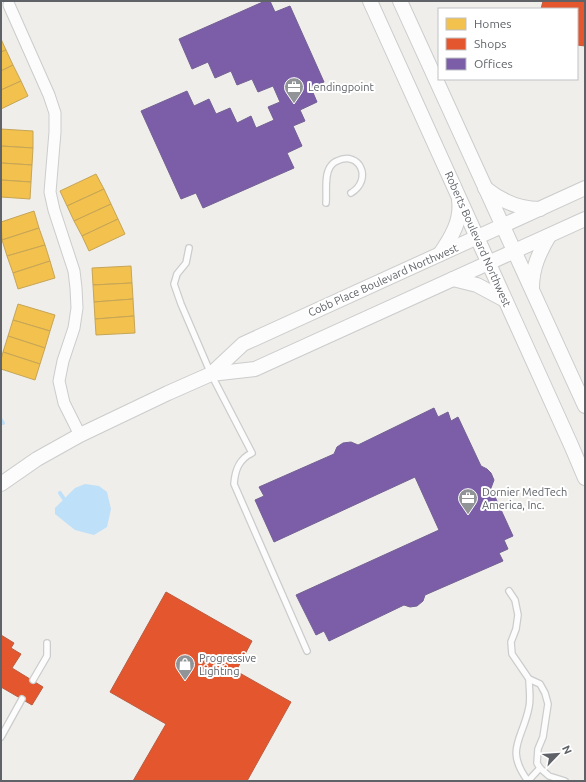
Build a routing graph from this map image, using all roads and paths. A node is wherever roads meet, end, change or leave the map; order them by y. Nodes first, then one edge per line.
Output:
1 (370, 1) edge
2 (400, 1) edge
3 (9, 5) dead end
4 (485, 188) junction
5 (585, 188) edge
6 (350, 193) dead end
7 (459, 198) junction
8 (326, 203) dead end
9 (540, 209) junction
10 (585, 219) edge
11 (503, 226) junction
12 (549, 236) junction
13 (477, 237) junction
14 (189, 248) dead end
15 (514, 251) junction
16 (440, 254) junction
17 (489, 263) junction
18 (453, 279) junction
19 (532, 290) junction
20 (505, 300) junction
21 (212, 374) junction
22 (585, 406) edge
23 (80, 435) junction
24 (585, 478) edge
25 (1, 484) edge
26 (509, 591) dead end
27 (47, 643) dead end
28 (308, 651) dead end
29 (529, 679) junction
30 (33, 680) dead end
31 (22, 699) dead end
32 (1, 736) edge
33 (540, 768) junction
34 (528, 781) edge
35 (565, 781) edge

1 - 7 street, Roberts Boulevard Northwest
2 - 4 street
3 - 23 street
4 - 9 street
4 - 11 street
5 - 9 street, Cobb Place Boulevard Northwest
6 - 8 lane
7 - 13 street, Roberts Boulevard Northwest
7 - 16 street
9 - 11 street, Cobb Place Boulevard Northwest
10 - 12 street, Cobb Place Boulevard Northwest
11 - 13 street, Cobb Place Boulevard Northwest
11 - 15 street
12 - 15 street, Cobb Place Boulevard Northwest
12 - 19 street
13 - 16 street, Cobb Place Boulevard Northwest
13 - 17 street, Roberts Boulevard Northwest
14 - 21 lane
15 - 17 street, Cobb Place Boulevard Northwest
15 - 19 street
16 - 21 street, Cobb Place Boulevard Northwest
17 - 18 street, Cobb Place Boulevard Northwest
17 - 20 street, Roberts Boulevard Northwest
18 - 20 street
18 - 21 street, Cobb Place Boulevard Northwest
19 - 22 street
20 - 24 street, Roberts Boulevard Northwest
21 - 23 street, Cobb Place Boulevard Northwest
21 - 28 lane
23 - 25 street, Cobb Place Boulevard Northwest
26 - 29 lane
27 - 30 lane
29 - 33 lane
29 - 34 lane
31 - 32 lane
33 - 34 lane
33 - 35 lane

